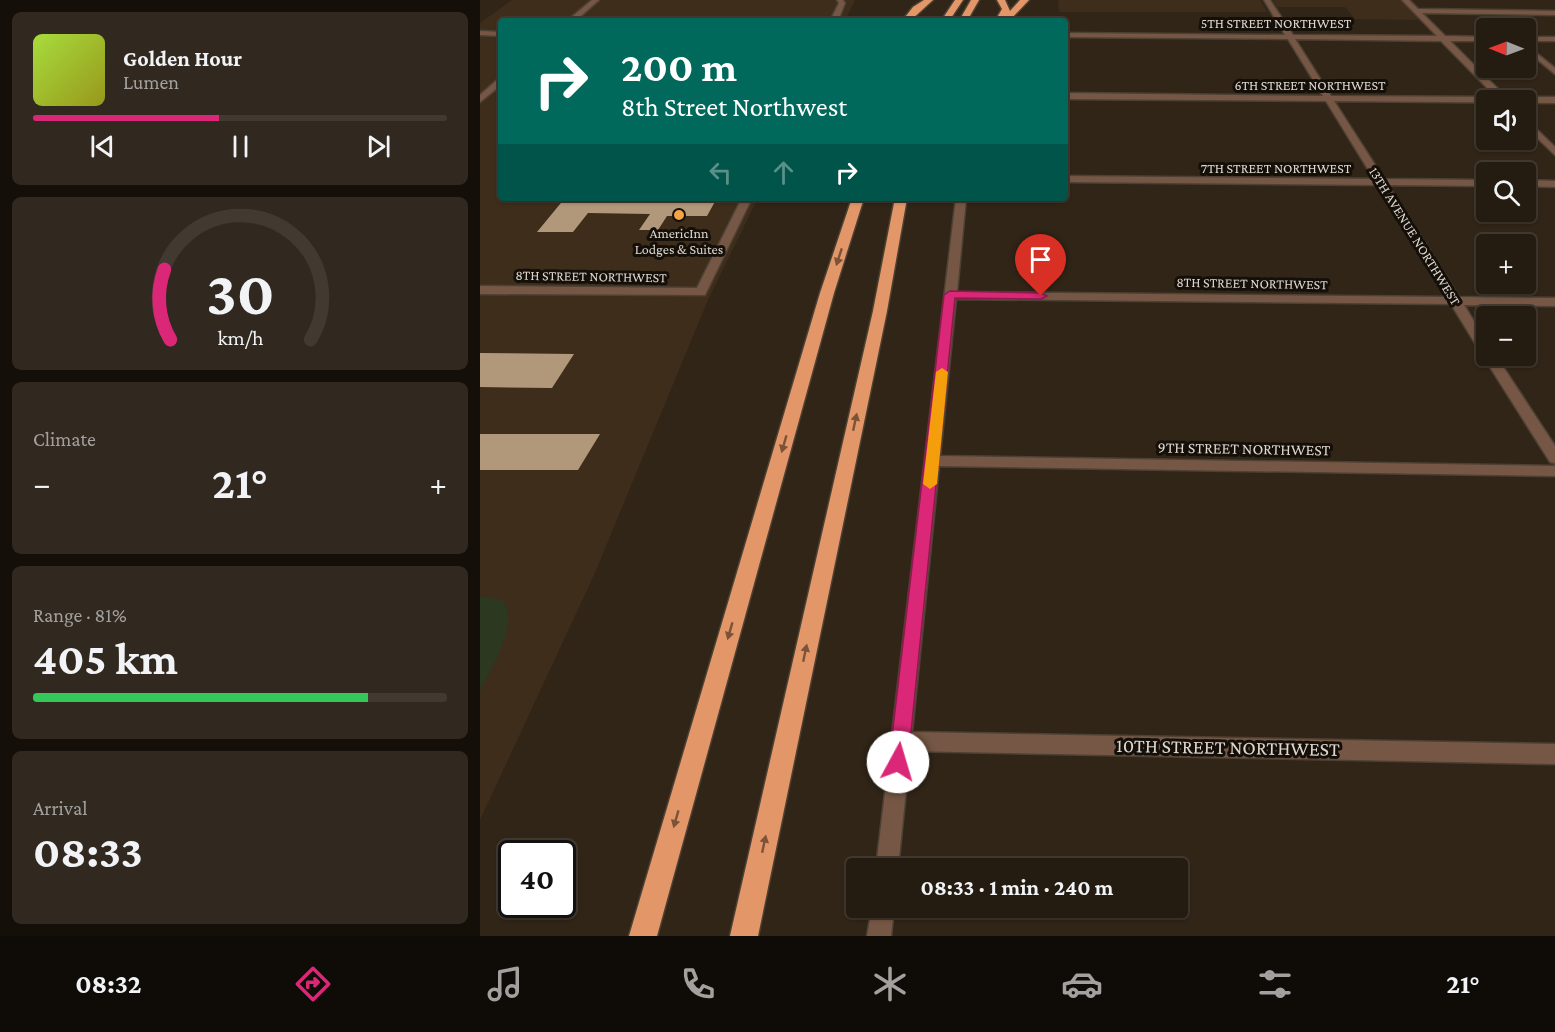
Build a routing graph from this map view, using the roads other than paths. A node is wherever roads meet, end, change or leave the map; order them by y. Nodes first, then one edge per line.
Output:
1 (596, 0) edge
2 (840, 0) edge
3 (929, 0) edge
4 (958, 0) edge
5 (975, 0) edge
6 (1001, 0) edge
7 (1025, 0) edge
8 (1267, 0) edge
9 (1405, 0) edge
10 (1546, 6) dead end
11 (902, 10) dead end
12 (1416, 11) junction
13 (1555, 12) edge
14 (575, 18) edge
15 (835, 18) edge
16 (900, 18) edge
17 (908, 18) edge
18 (947, 18) edge
19 (965, 18) edge
20 (1002, 18) edge
21 (1007, 18) edge
22 (480, 33) edge
23 (498, 34) edge
24 (1068, 35) edge
25 (1290, 37) junction
26 (1443, 38) junction
27 (1476, 39) edge
28 (1536, 39) edge
29 (1555, 39) edge
30 (1536, 56) edge
31 (1555, 72) edge
32 (498, 84) edge
33 (1494, 90) edge
34 (1068, 96) edge
35 (480, 99) edge
36 (1328, 99) junction
37 (1476, 100) edge
38 (1536, 100) edge
39 (1555, 100) edge
40 (1536, 132) edge
41 (1555, 152) edge
42 (1068, 179) edge
43 (1381, 182) junction
44 (1476, 183) edge
45 (1536, 183) edge
46 (1555, 184) edge
47 (746, 201) edge
48 (857, 201) edge
49 (900, 201) edge
50 (905, 201) edge
51 (961, 201) edge
52 (897, 222) junction
53 (480, 290) edge
54 (950, 295) junction
55 (1455, 301) junction
56 (1555, 302) edge
57 (1476, 334) edge
58 (1496, 366) edge
59 (1555, 458) edge
60 (933, 461) junction
61 (1555, 471) edge
62 (901, 741) junction
63 (1555, 754) edge
64 (888, 858) edge
65 (882, 918) edge
66 (642, 936) edge
67 (745, 936) edge
68 (879, 936) edge

1 - 14 street
2 - 15 street
3 - 17 highway
4 - 18 highway
5 - 19 highway
6 - 20 highway
7 - 21 highway
8 - 25 street, 13TH AVENUE NORTHWEST
9 - 12 street
10 - 13 street
11 - 16 highway
12 - 13 street
12 - 26 street
22 - 23 street
24 - 25 street, 5TH STREET NORTHWEST
25 - 26 street, 5TH STREET NORTHWEST
25 - 36 street, 13TH AVENUE NORTHWEST
26 - 27 street, 5TH STREET NORTHWEST
26 - 33 street
28 - 29 street
30 - 31 street
32 - 35 street
34 - 36 street, 6TH STREET NORTHWEST
36 - 37 street, 6TH STREET NORTHWEST
36 - 43 street, 13TH AVENUE NORTHWEST
38 - 39 street, 6TH STREET NORTHWEST
40 - 41 street
42 - 43 street, 7TH STREET NORTHWEST
43 - 44 street, 7TH STREET NORTHWEST
43 - 55 street, 13TH AVENUE NORTHWEST
45 - 46 street
47 - 53 street, 8TH STREET NORTHWEST
48 -> 66 highway
49 - 52 highway
50 - 52 highway
51 - 54 street
67 -> 52 highway
54 - 55 street, 8TH STREET NORTHWEST
54 - 60 street
55 - 56 street, 8TH STREET NORTHWEST
55 - 57 street, 13TH AVENUE NORTHWEST
58 - 59 street
60 - 61 street, 9TH STREET NORTHWEST
60 - 62 street
62 - 63 street, 10TH STREET NORTHWEST
62 - 64 street
65 - 68 street

